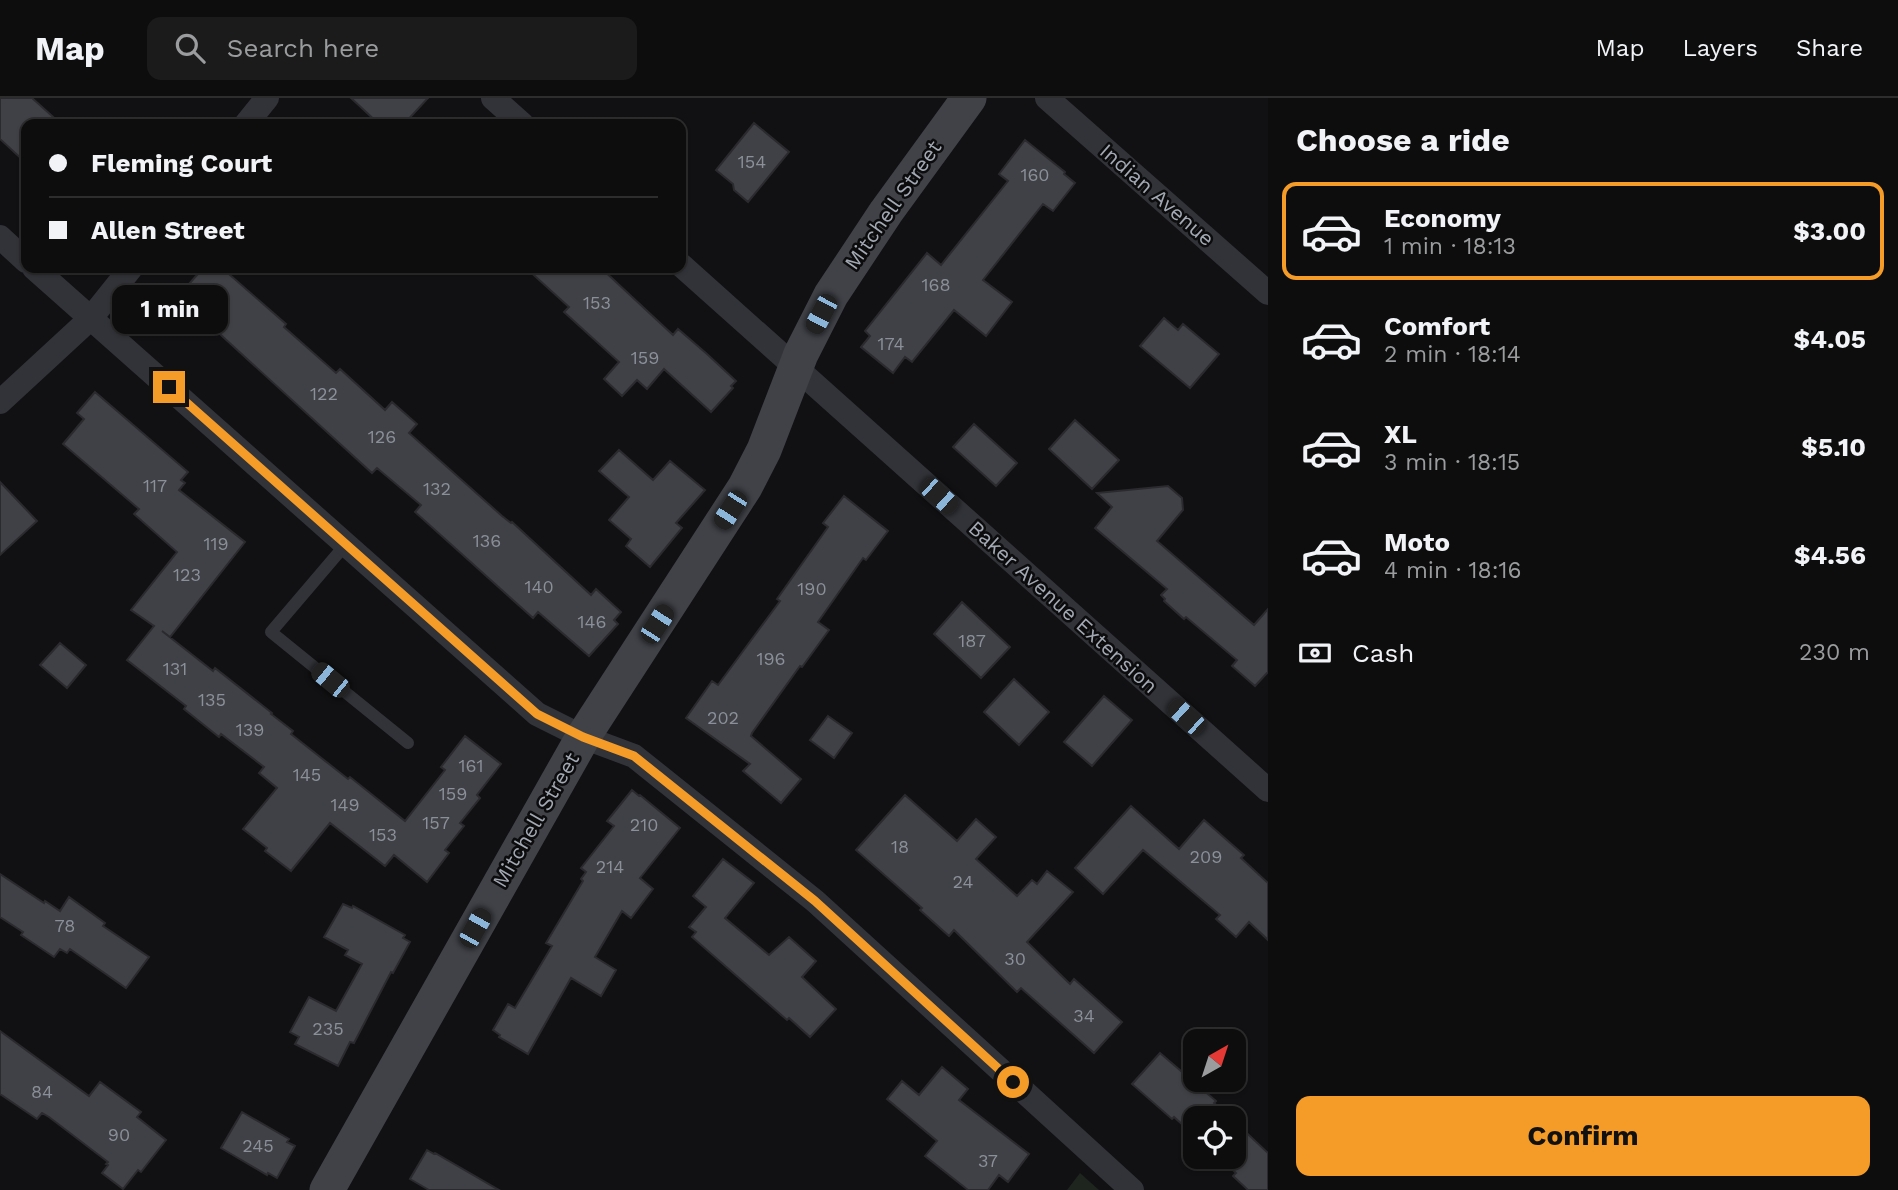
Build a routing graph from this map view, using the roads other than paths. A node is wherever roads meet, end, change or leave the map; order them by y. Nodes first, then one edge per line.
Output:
1 (267, 98) edge
2 (493, 98) edge
3 (969, 98) edge
4 (1047, 98) edge
5 (250, 119) edge
6 (516, 119) edge
7 (0, 237) edge
8 (21, 256) edge
9 (686, 270) edge
10 (40, 273) edge
11 (127, 273) edge
12 (1268, 293) edge
13 (91, 318) junction
14 (795, 368) junction
15 (0, 402) edge
16 (346, 544) junction
17 (583, 737) junction
18 (408, 743) dead end
19 (1268, 790) edge
20 (327, 1190) edge
21 (1132, 1190) edge

1 - 5 street
2 - 6 street
3 - 14 main road, Mitchell Street
4 - 12 street, Indian Avenue
7 - 8 street
9 - 14 street, Baker Avenue Extension
10 - 13 street
11 - 13 street
13 - 15 street
13 - 16 street
14 - 17 main road, Mitchell Street
14 - 19 street, Baker Avenue Extension
16 - 17 street
16 - 18 lane
17 - 20 main road, Mitchell Street
17 - 21 street

